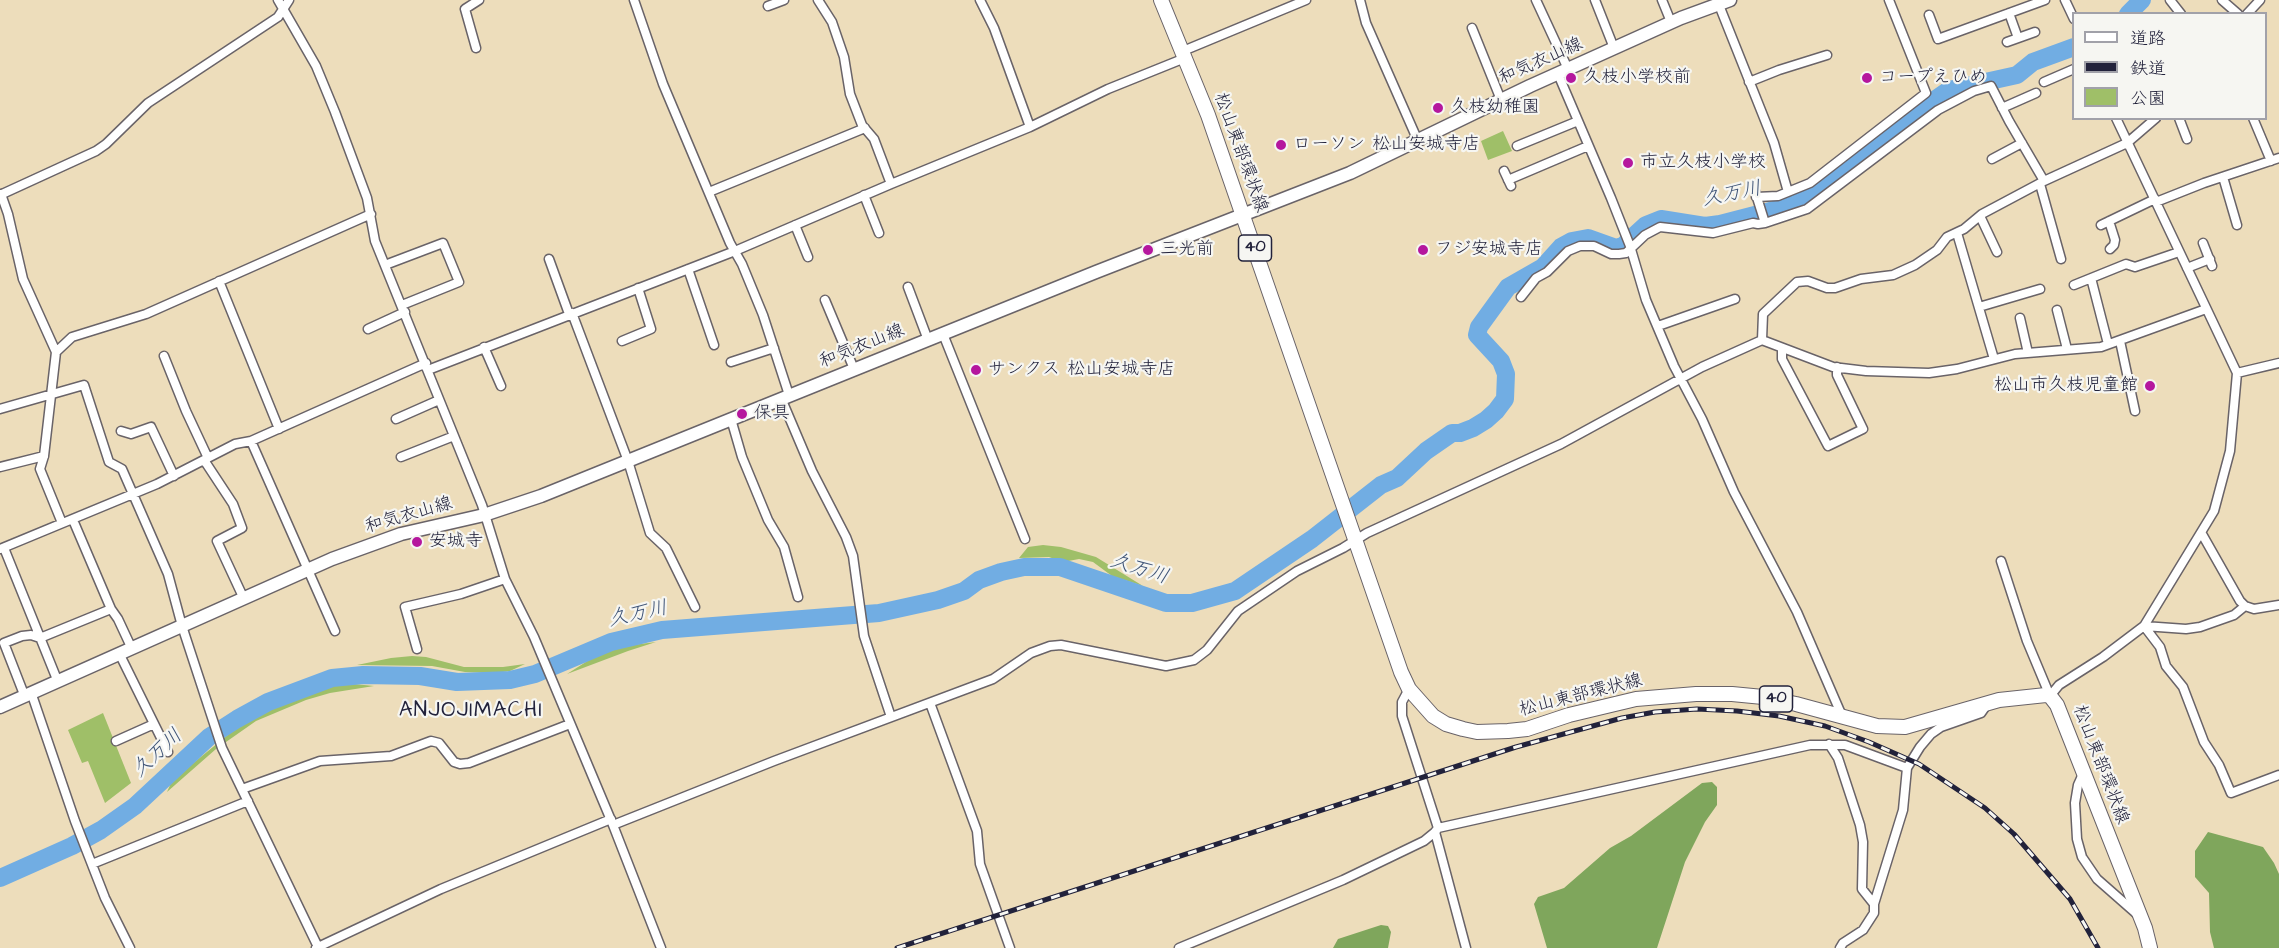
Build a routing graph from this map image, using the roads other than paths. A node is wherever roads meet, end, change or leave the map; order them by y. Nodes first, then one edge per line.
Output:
1 (278, 0) edge
2 (289, 0) edge
3 (479, 0) edge
4 (634, 0) edge
5 (784, 0) edge
6 (819, 0) edge
7 (980, 0) edge
8 (1161, 0) edge
9 (1306, 0) edge
10 (1360, 0) edge
11 (1536, 0) edge
12 (1595, 0) edge
13 (1662, 0) edge
14 (1889, 0) edge
15 (2044, 0) edge
16 (2066, 0) edge
17 (2170, 0) edge
18 (2222, 0) edge
19 (2260, 0) edge
20 (1722, 1) edge
21 (768, 6) dead end
22 (283, 11) junction
23 (2179, 12) edge
24 (2236, 12) edge
25 (2249, 12) edge
26 (2009, 13) junction
27 (1929, 15) dead end
28 (2072, 16) edge
29 (1671, 22) junction
30 (1472, 28) dead end
31 (2035, 32) dead end
32 (2018, 38) junction
33 (2007, 42) dead end
34 (476, 48) dead end
35 (1614, 48) junction
36 (1184, 54) junction
37 (1827, 55) dead end
38 (2072, 69) edge
39 (1563, 72) junction
40 (1749, 82) junction
41 (2044, 82) dead end
42 (2036, 93) dead end
43 (1500, 100) junction
44 (2002, 108) junction
45 (2117, 120) edge
46 (2154, 120) edge
47 (2180, 120) edge
48 (2254, 120) edge
49 (1578, 121) junction
50 (1030, 127) junction
51 (864, 128) junction
52 (2187, 139) dead end
53 (1418, 141) junction
54 (2022, 143) junction
55 (2127, 143) junction
56 (1517, 146) dead end
57 (1588, 146) junction
58 (1992, 159) dead end
59 (2275, 159) edge
60 (1504, 171) dead end
61 (2223, 177) junction
62 (2042, 183) junction
63 (891, 184) junction
64 (709, 192) junction
65 (1788, 192) junction
66 (1, 194) edge
67 (864, 195) junction
68 (2155, 201) junction
69 (371, 214) junction
70 (1243, 215) junction
71 (1980, 216) junction
72 (1765, 221) junction
73 (795, 225) junction
74 (2237, 225) dead end
75 (879, 233) dead end
76 (1957, 233) junction
77 (2203, 243) dead end
78 (1629, 245) junction
79 (2110, 249) dead end
80 (735, 251) junction
81 (1996, 252) dead end
82 (2179, 252) junction
83 (808, 257) dead end
84 (549, 259) dead end
85 (2061, 260) dead end
86 (385, 265) junction
87 (2187, 268) junction
88 (688, 269) junction
89 (2091, 278) junction
90 (219, 280) junction
91 (2073, 285) dead end
92 (908, 287) dead end
93 (638, 288) junction
94 (2040, 289) dead end
95 (1521, 297) dead end
96 (1735, 299) dead end
97 (825, 300) dead end
98 (1979, 307) junction
99 (403, 308) junction
100 (2206, 309) junction
101 (2057, 310) dead end
102 (570, 314) junction
103 (2020, 318) dead end
104 (1658, 326) junction
105 (368, 329) dead end
106 (943, 334) junction
107 (928, 340) junction
108 (1762, 340) junction
109 (622, 341) dead end
110 (2120, 341) junction
111 (2108, 344) junction
112 (714, 345) dead end
113 (484, 347) junction
114 (774, 348) junction
115 (1782, 348) junction
116 (2067, 349) junction
117 (56, 352) junction
118 (2028, 353) junction
119 (164, 356) dead end
120 (1994, 359) junction
121 (731, 362) dead end
122 (2279, 363) edge
123 (427, 366) junction
124 (1837, 368) junction
125 (855, 369) junction
126 (2237, 373) junction
127 (1681, 377) junction
128 (501, 386) dead end
129 (52, 393) junction
130 (785, 396) junction
131 (439, 400) junction
132 (0, 409) edge
133 (2136, 411) dead end
134 (396, 419) dead end
135 (731, 419) junction
136 (279, 429) junction
137 (121, 431) dead end
138 (454, 436) junction
139 (251, 441) junction
140 (44, 456) junction
141 (401, 457) dead end
142 (206, 459) junction
143 (628, 461) junction
144 (0, 467) edge
145 (174, 476) junction
146 (134, 494) junction
147 (484, 514) junction
148 (73, 520) junction
149 (62, 523) junction
150 (2202, 534) junction
151 (1354, 536) junction
152 (1025, 539) dead end
153 (2, 548) edge
154 (2001, 561) dead end
155 (307, 571) junction
156 (506, 579) junction
157 (798, 597) dead end
158 (244, 599) junction
159 (2279, 605) edge
160 (2246, 606) junction
161 (695, 607) dead end
162 (111, 609) junction
163 (183, 626) junction
164 (2144, 626) junction
165 (335, 631) dead end
166 (40, 638) junction
167 (132, 649) junction
168 (417, 649) dead end
169 (120, 655) junction
170 (58, 682) junction
171 (1409, 689) junction
172 (28, 696) junction
173 (2050, 696) junction
174 (1989, 702) junction
175 (930, 703) junction
176 (0, 707) edge
177 (1842, 716) junction
178 (891, 717) junction
179 (154, 724) junction
180 (570, 724) junction
181 (116, 741) dead end
182 (1829, 744) junction
183 (168, 752) dead end
184 (1907, 768) junction
185 (2083, 774) junction
186 (2279, 775) edge
187 (242, 789) junction
188 (248, 801) junction
189 (612, 822) junction
190 (1436, 830) junction
191 (92, 864) junction
192 (1874, 904) junction
193 (2141, 917) junction
194 (130, 948) edge
195 (317, 948) edge
196 (661, 948) edge
197 (1010, 948) edge
198 (1179, 948) edge
199 (1466, 948) edge
200 (1840, 948) edge
201 (2150, 948) edge

1 - 22 street
2 - 22 street
3 - 34 street
4 - 64 street
5 - 21 street
6 - 51 street
7 - 50 street
8 - 36 main road, 松山東部環状線 / 40
9 - 36 street
10 - 53 street
11 - 39 street
12 - 35 street
13 - 29 street
14 - 65 street
15 - 26 street
16 - 28 street
17 - 23 street
18 - 24 street
19 - 25 street
20 - 29 main road, 和気衣山線
20 - 40 street
22 - 66 street
22 - 69 street
26 - 27 street
26 - 32 street
29 - 35 main road, 和気衣山線
30 - 43 street
31 - 32 street
32 - 33 street
35 - 39 main road, 和気衣山線
36 - 50 street
36 - 70 main road, 松山東部環状線 / 40
37 - 40 street
38 - 41 street
39 - 43 main road, 和気衣山線
39 - 49 street
40 - 65 street
42 - 44 street
43 - 53 main road, 和気衣山線
44 - 54 street
44 - 72 street
45 - 55 street
46 - 55 street
47 - 52 street
48 - 59 street
49 - 56 street
49 - 57 street
50 - 63 street
51 - 63 street
51 - 64 street
53 - 70 main road, 和気衣山線
54 - 58 street
54 - 62 street
55 - 62 street
55 - 68 street
57 - 60 street
57 - 78 street
59 - 61 street
61 - 68 street
61 - 74 street
62 - 71 street
62 - 85 street
63 - 67 street
64 - 80 street
65 - 72 street
66 - 117 street
67 - 73 street
67 - 75 street
68 - 79 street
68 - 82 street
69 - 86 street
69 - 90 street
70 - 106 main road, 和気衣山線
70 - 151 main road, 松山東部環状線 / 40
71 - 76 street
71 - 81 street
72 - 78 street
73 - 80 street
73 - 83 street
76 - 98 street
76 - 108 street
77 - 87 street
78 - 95 street
78 - 104 street
80 - 88 street
80 - 114 street
82 - 87 street
82 - 89 street
84 - 102 street
86 - 99 street
86 - 99 street
87 - 100 street
88 - 93 street
88 - 112 street
89 - 91 street
89 - 111 street
90 - 117 street
90 - 136 street
92 - 107 street
93 - 102 street
93 - 109 street
94 - 98 street
96 - 104 street
97 - 125 street
98 - 120 street
99 - 105 street
99 - 123 street
100 - 110 street
100 - 126 street
101 - 116 street
102 - 113 street
102 - 143 street
103 - 118 street
104 - 127 street
106 - 107 main road, 和気衣山線
106 - 152 street
107 - 125 main road, 和気衣山線
108 - 115 street
108 - 127 street
110 - 111 street
110 - 133 street
111 - 116 street
113 - 123 street
113 - 128 street
114 - 121 street
114 - 130 street
115 - 124 street
115 - 124 street
116 - 118 street
117 - 129 street
118 - 120 street
119 - 142 street
120 - 124 street
122 - 126 street
123 - 131 street
123 - 136 street
125 - 130 main road, 和気衣山線
126 - 150 street
127 - 151 street
127 - 177 street
129 - 132 street
129 - 140 street
129 - 146 street
130 - 135 main road, 和気衣山線
130 - 178 street
131 - 134 street
131 - 138 street
135 - 143 main road, 和気衣山線
135 - 157 street
136 - 139 street
137 - 145 street
138 - 141 street
138 - 147 street
139 - 142 street
139 - 155 street
140 - 144 street
140 - 149 street
142 - 145 street
142 - 158 street
143 - 147 main road, 和気衣山線
143 - 161 street
145 - 146 street
146 - 148 street
146 - 163 street
147 - 155 main road, 和気衣山線
147 - 156 street
148 - 149 street
148 - 162 street
149 - 153 street
150 - 160 street
150 - 164 street
151 - 171 main road, 松山東部環状線 / 40
151 - 175 street
153 - 166 street
154 - 173 street
155 - 158 main road, 和気衣山線
155 - 165 street
156 - 168 street
156 - 180 street
158 - 163 main road, 和気衣山線
159 - 160 street
160 - 164 street
162 - 166 street
162 - 167 street
163 - 167 main road, 和気衣山線
163 - 187 street
164 - 173 street
164 - 186 street
166 - 170 street
166 - 172 street
167 - 169 main road, 和気衣山線
169 - 170 main road, 和気衣山線
169 - 179 street
170 - 172 main road, 和気衣山線
171 - 177 main road, 松山東部環状線 / 40
171 - 190 street
172 - 176 main road, 和気衣山線
172 - 191 street
173 - 174 main road, 松山東部環状線 / 40
173 - 185 main road, 松山東部環状線
174 - 177 main road, 松山東部環状線 / 40
174 - 184 street
175 - 178 street
175 - 197 street
178 - 189 street
179 - 181 street
179 - 183 street
180 - 187 street
180 - 189 street
182 - 184 street
182 - 190 street
182 - 192 street
184 - 192 street
185 - 193 main road, 松山東部環状線
185 - 193 street
187 - 188 street
188 - 191 street
188 - 195 street
189 - 195 street
189 - 196 street
190 - 198 street
190 - 199 street
191 - 194 street
192 - 200 street
193 - 201 main road, 松山東部環状線

